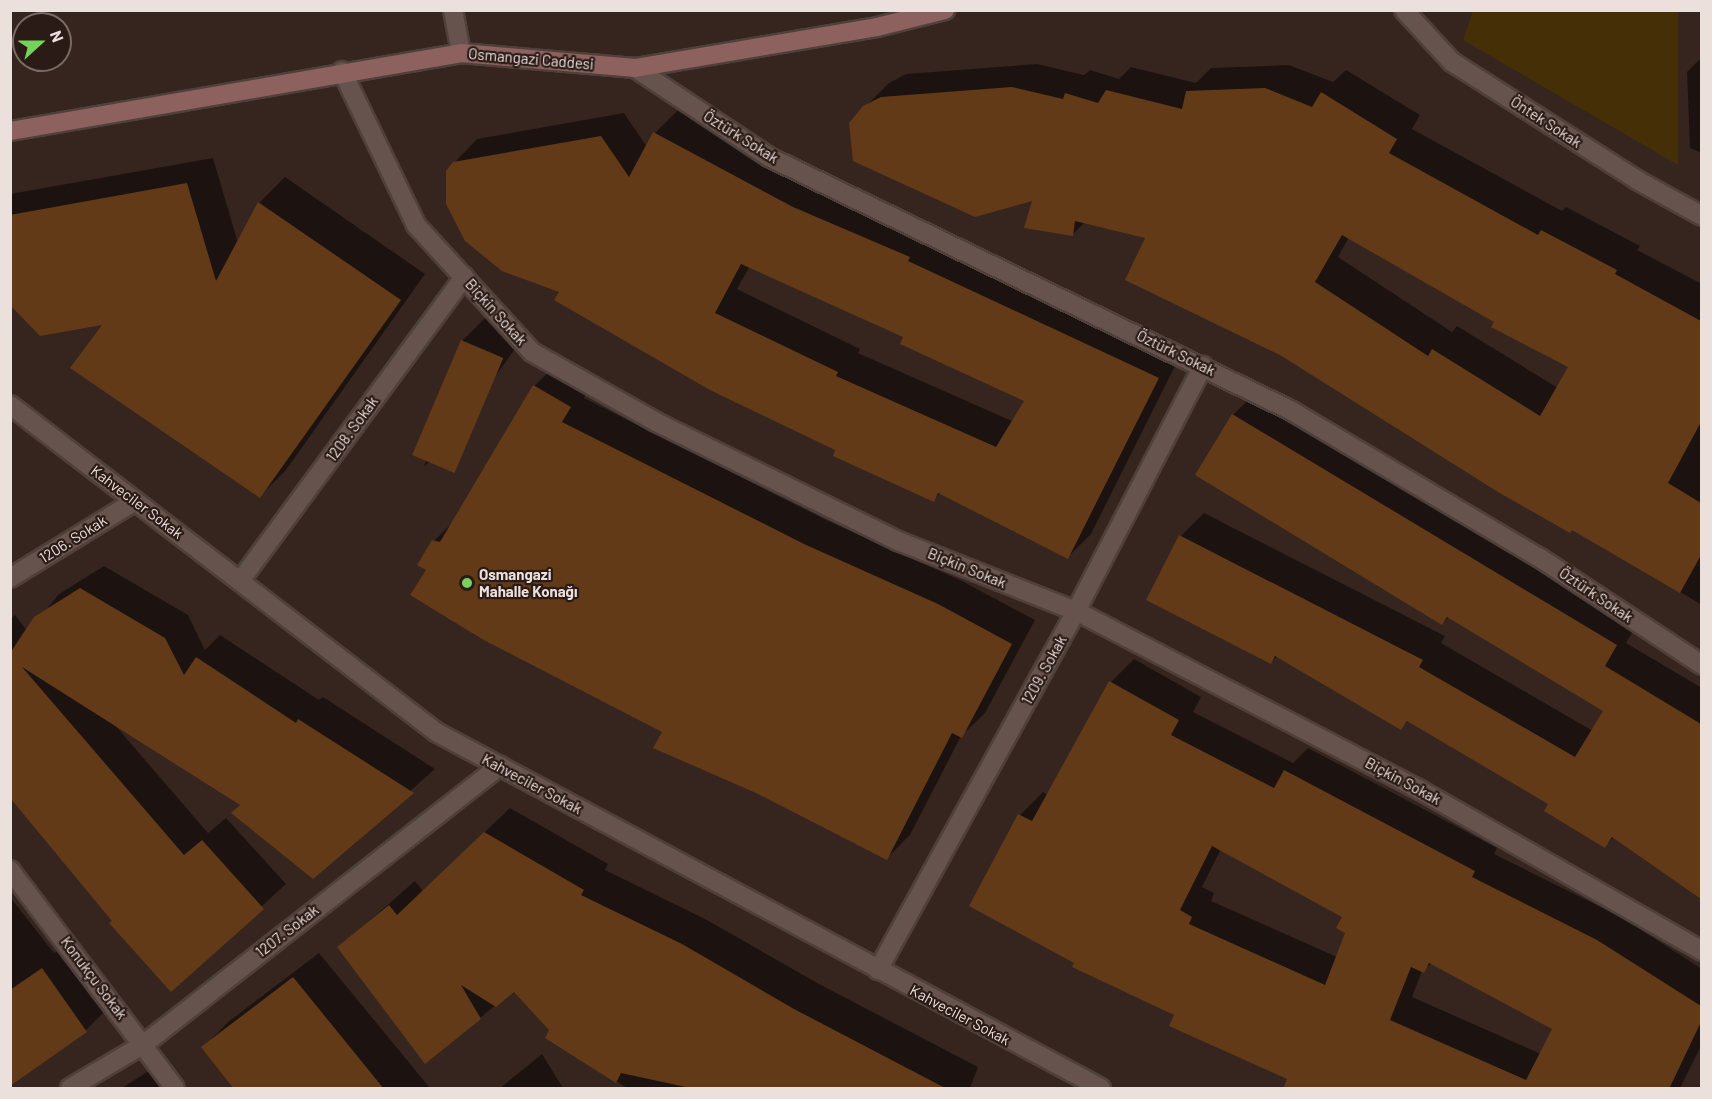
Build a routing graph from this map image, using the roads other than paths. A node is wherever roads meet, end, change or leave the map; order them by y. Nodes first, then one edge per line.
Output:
1 (453, 10) edge
2 (945, 10) edge
3 (1404, 10) edge
4 (461, 53) junction
5 (635, 68) junction
6 (342, 71) junction
7 (10, 131) edge
8 (1701, 216) edge
9 (464, 277) junction
10 (1203, 366) junction
11 (10, 405) edge
12 (135, 501) junction
13 (10, 578) edge
14 (240, 581) junction
15 (1077, 611) junction
16 (1701, 665) edge
17 (500, 766) junction
18 (10, 870) edge
19 (1701, 951) edge
20 (878, 970) junction
21 (144, 1044) junction
22 (70, 1089) edge
23 (175, 1089) edge
24 (1101, 1089) edge

1 - 4 street
2 - 5 main road, Osmangazi Caddesi
3 - 8 street, Öntek Sokak
4 - 5 main road, Osmangazi Caddesi
4 - 6 main road, Osmangazi Caddesi
5 - 10 street, Öztürk Sokak
6 - 7 main road, Osmangazi Caddesi
6 - 9 street, Biçkin Sokak
9 - 14 street, 1208. Sokak
9 - 15 street, Biçkin Sokak
10 - 15 street, 1209. Sokak
10 - 16 street, Öztürk Sokak
11 - 12 street, Kahveciler Sokak
12 - 13 street, 1206. Sokak
12 - 14 street, Kahveciler Sokak
14 - 17 street, Kahveciler Sokak
15 - 19 street, Biçkin Sokak
15 - 20 street, 1209. Sokak
17 - 20 street, Kahveciler Sokak
17 - 21 street, 1207. Sokak
18 - 21 street, Konukçu Sokak
20 - 24 street, Kahveciler Sokak
21 - 22 street, 1207. Sokak
21 - 23 street, Konukçu Sokak

